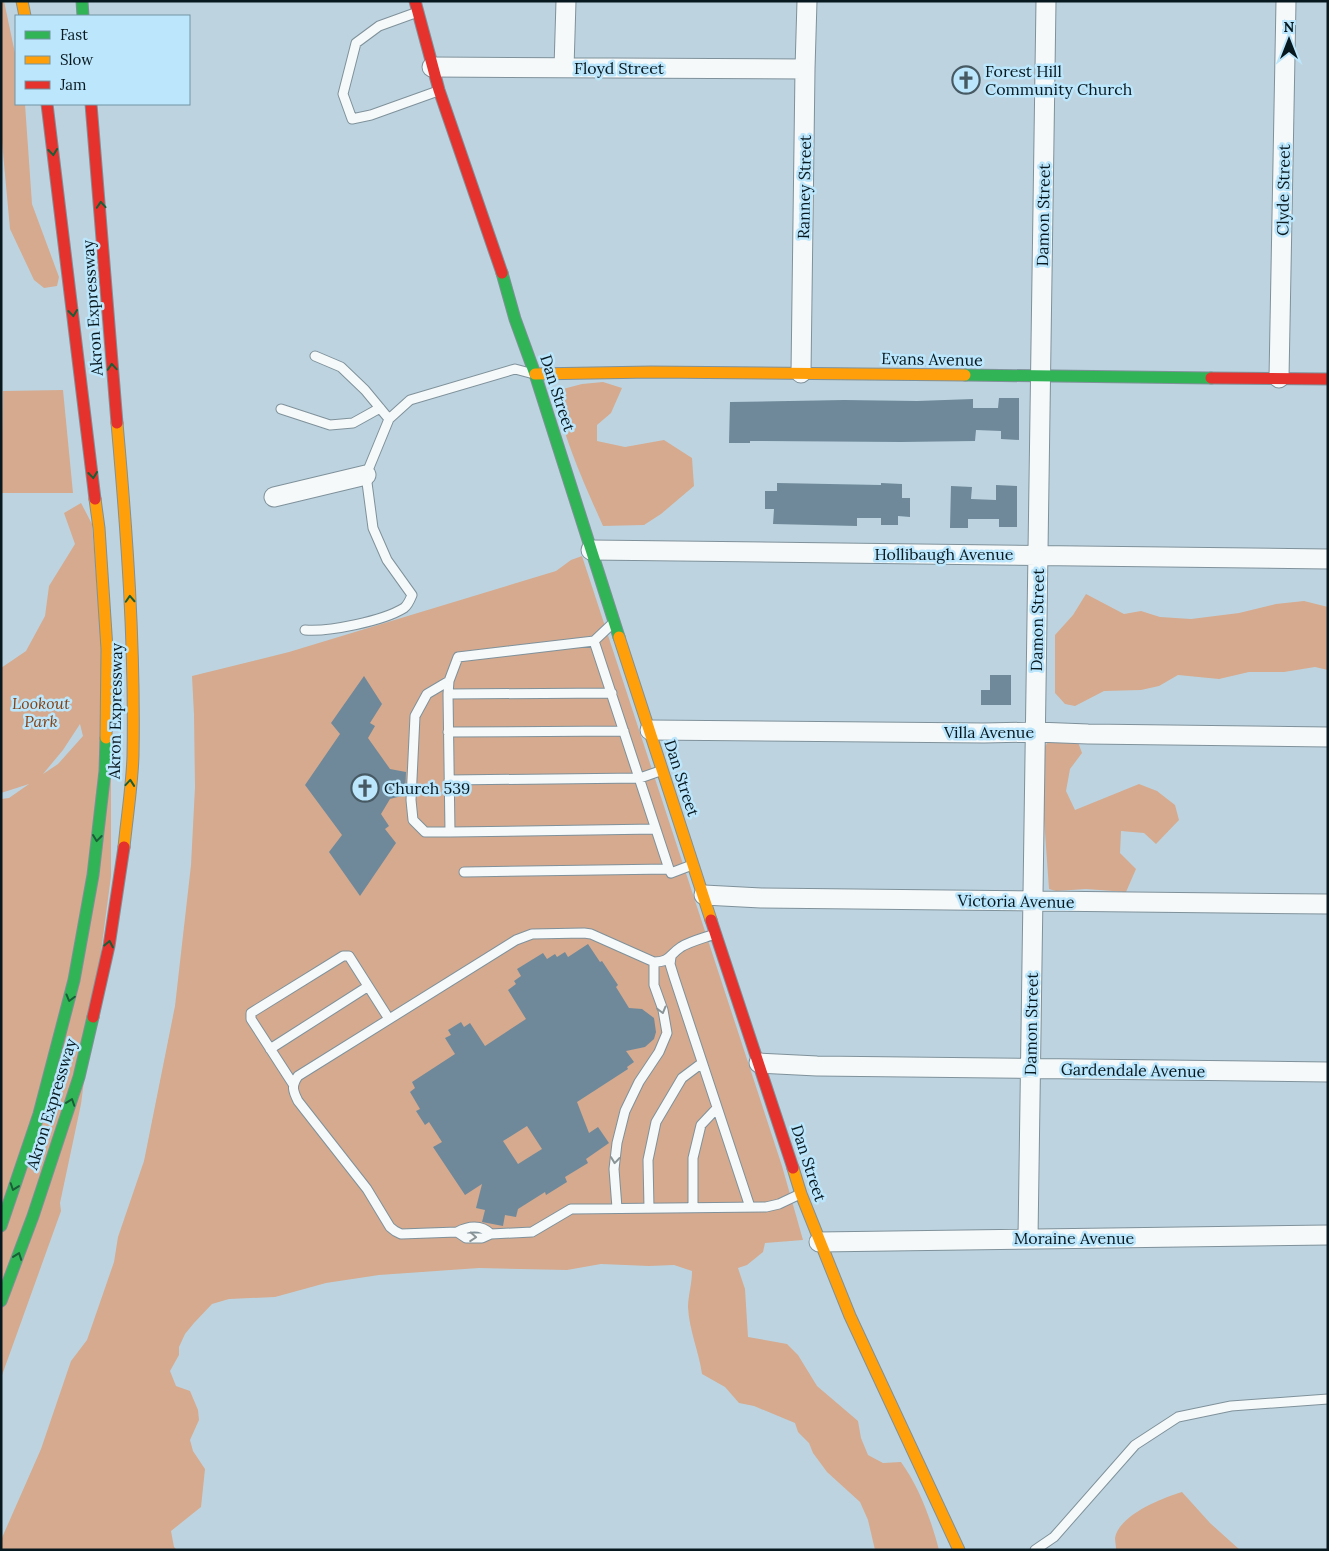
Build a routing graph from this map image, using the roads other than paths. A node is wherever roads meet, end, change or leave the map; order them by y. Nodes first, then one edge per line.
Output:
1 (22, 1) edge
2 (82, 1) edge
3 (566, 1) edge
4 (807, 1) edge
5 (1046, 1) edge
6 (1286, 1) edge
7 (416, 6) edge
8 (26, 15) edge
9 (83, 15) edge
10 (432, 67) junction
11 (564, 68) junction
12 (805, 69) junction
13 (439, 90) junction
14 (47, 105) edge
15 (91, 105) edge
16 (315, 356) dead end
17 (801, 373) junction
18 (535, 374) junction
19 (1040, 376) junction
20 (1279, 378) junction
21 (1328, 380) edge
22 (380, 408) junction
23 (281, 409) dead end
24 (389, 420) junction
25 (366, 475) junction
26 (274, 497) dead end
27 (591, 550) junction
28 (1038, 554) junction
29 (1328, 559) edge
30 (614, 622) junction
31 (305, 630) dead end
32 (594, 641) junction
33 (449, 681) junction
34 (612, 693) junction
35 (448, 694) junction
36 (650, 730) junction
37 (624, 731) junction
38 (448, 732) junction
39 (1036, 732) junction
40 (1328, 737) edge
41 (663, 770) junction
42 (640, 778) junction
43 (449, 780) junction
44 (656, 829) junction
45 (450, 832) junction
46 (694, 865) junction
47 (669, 868) junction
48 (464, 872) dead end
49 (704, 895) junction
50 (1033, 902) junction
51 (1328, 904) edge
52 (716, 934) junction
53 (672, 957) junction
54 (654, 962) junction
55 (367, 987) junction
56 (389, 1018) junction
57 (270, 1049) junction
58 (702, 1063) junction
59 (759, 1063) junction
60 (1030, 1069) junction
61 (1328, 1072) edge
62 (292, 1084) junction
63 (717, 1108) junction
64 (801, 1194) junction
65 (693, 1207) junction
66 (750, 1207) junction
67 (617, 1208) junction
68 (649, 1208) junction
69 (1, 1226) edge
70 (1328, 1235) edge
71 (1028, 1238) junction
72 (819, 1242) junction
73 (1, 1301) edge
74 (1328, 1400) edge
75 (959, 1550) edge
76 (1035, 1550) edge

1 - 8 main road
2 - 9 main road
3 - 11 street
4 - 12 street, Ranney Street
5 - 19 street, Damon Street
6 - 20 street, Clyde Street
7 - 10 main road, Dan Street
7 - 13 lane
10 - 11 street, Floyd Street
10 - 13 main road, Dan Street
11 - 12 street, Floyd Street
12 - 17 street, Ranney Street
13 - 18 main road, Dan Street
14 -> 69 main road, Akron Expressway
73 -> 15 main road, Akron Expressway
16 - 22 lane
17 - 18 main road, Evans Avenue
17 - 19 main road, Evans Avenue
18 - 24 lane
18 - 27 main road, Dan Street
19 - 20 main road, Evans Avenue
19 - 28 street, Damon Street
20 - 21 main road, Evans Avenue
22 - 23 lane
22 - 24 lane
24 - 25 lane
25 - 26 street
25 - 31 lane
27 - 28 street, Hollibaugh Avenue
27 - 30 main road, Dan Street
28 - 29 street, Hollibaugh Avenue
28 - 39 street, Damon Street
30 - 32 lane
30 - 36 main road, Dan Street
32 - 33 lane
32 - 34 lane
33 - 35 lane
33 - 45 lane
34 - 35 lane
34 - 37 lane
35 - 38 lane
36 - 39 street, Villa Avenue
36 - 41 main road, Dan Street
37 - 38 lane
37 - 42 lane
38 - 43 lane
39 - 40 street, Villa Avenue
39 - 50 street, Damon Street
41 - 42 lane
41 - 46 main road, Dan Street
42 - 43 lane
42 - 44 lane
43 - 45 lane
44 - 45 lane
44 - 47 lane
46 - 47 lane
46 - 49 main road, Dan Street
47 - 48 lane
49 - 50 street, Victoria Avenue
49 - 52 main road, Dan Street
50 - 51 street, Victoria Avenue
50 - 60 street, Damon Street
52 - 53 lane
52 - 59 main road, Dan Street
53 - 54 lane
53 - 58 lane
54 - 56 lane
54 -> 67 lane
55 - 56 lane
55 - 57 lane
55 - 57 lane
56 - 62 lane
57 - 62 lane
58 - 63 lane
58 - 68 lane
59 - 60 street, Gardendale Avenue
59 - 64 main road, Dan Street
60 - 61 street, Gardendale Avenue
60 - 71 street, Damon Street
62 - 67 lane
63 - 65 lane
63 - 66 lane
64 - 66 lane
64 - 72 main road, Dan Street
65 - 66 lane
65 - 68 lane
67 - 68 lane
70 - 71 street, Moraine Avenue
71 - 72 street, Moraine Avenue
72 - 75 main road, Dan Street
74 - 76 lane

